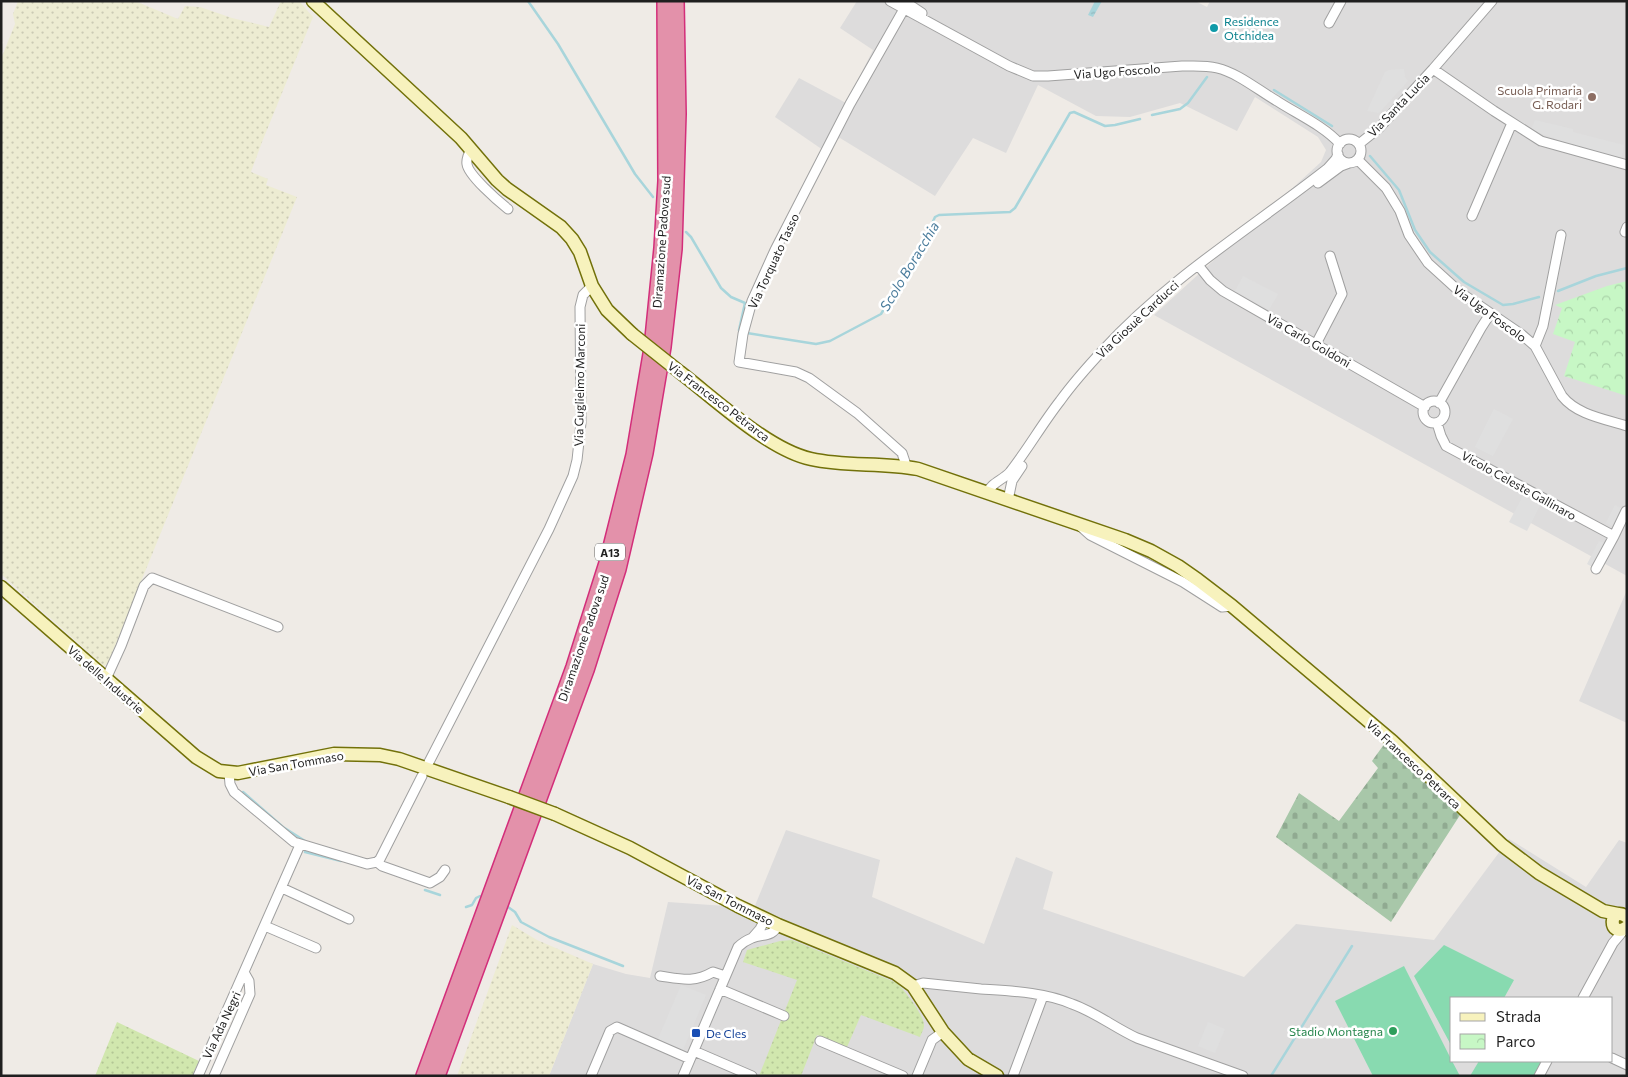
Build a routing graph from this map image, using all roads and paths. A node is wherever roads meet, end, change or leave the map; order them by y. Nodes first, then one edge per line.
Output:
1 (313, 1) edge
2 (665, 1) edge
3 (676, 1) edge
4 (890, 1) edge
5 (1341, 1) edge
6 (1491, 2) edge
7 (904, 5) edge
8 (1328, 23) dead end
9 (1433, 69) junction
10 (1512, 123) junction
11 (1340, 144) junction
12 (1359, 144) junction
13 (471, 149) junction
14 (1338, 154) junction
15 (1353, 161) junction
16 (1627, 165) edge
17 (508, 209) dead end
18 (1472, 216) dead end
19 (1561, 235) dead end
20 (1330, 256) dead end
21 (1200, 267) junction
22 (592, 286) junction
23 (1490, 314) junction
24 (1316, 344) junction
25 (1534, 346) junction
26 (1439, 403) junction
27 (1425, 407) junction
28 (1437, 422) junction
29 (1627, 426) edge
30 (904, 467) junction
31 (987, 493) junction
32 (1008, 500) junction
33 (1626, 511) edge
34 (1614, 536) junction
35 (1596, 569) dead end
36 (1, 587) edge
37 (278, 627) dead end
38 (106, 679) junction
39 (429, 762) dead end
40 (212, 768) joint
41 (229, 773) junction
42 (422, 776) dead end
43 (300, 845) junction
44 (376, 862) junction
45 (445, 870) dead end
46 (282, 888) junction
47 (765, 918) junction
48 (349, 919) dead end
49 (1622, 922) edge
50 (778, 925) junction
51 (265, 926) junction
52 (753, 938) junction
53 (316, 948) dead end
54 (245, 974) junction
55 (660, 976) dead end
56 (725, 976) junction
57 (913, 986) junction
58 (720, 989) junction
59 (1043, 996) junction
60 (1584, 997) edge
61 (784, 1016) dead end
62 (942, 1032) junction
63 (820, 1040) dead end
64 (692, 1055) junction
65 (1613, 1058) edge
66 (1546, 1062) edge
67 (1627, 1065) edge
68 (887, 1073) edge
69 (198, 1076) edge
70 (214, 1076) edge
71 (424, 1076) edge
72 (437, 1076) edge
73 (591, 1076) edge
74 (683, 1076) edge
75 (752, 1076) edge
76 (903, 1076) edge
77 (917, 1076) edge
78 (997, 1076) edge
79 (1013, 1076) edge
80 (1243, 1076) edge
81 (1539, 1076) edge

1 - 13 street
2 - 71 highway, Diramazione Padova sud / A13
3 - 72 highway, Diramazione Padova sud / A13
4 - 7 street, Via Ugo Foscolo
5 - 8 street
6 - 9 street
7 - 11 street, Via Ugo Foscolo
7 - 30 street, Via Torquato Tasso
9 - 10 street, Via Santa Lucia
9 - 12 street, Via Santa Lucia
10 - 16 street, Via Santa Lucia
10 - 18 street
11 - 12 street
11 - 14 street
12 - 15 street
13 - 17 street
13 - 22 street
14 - 15 street, Via Ugo Foscolo
14 - 21 street, Via Giosuè Carducci
15 - 21 street, Via Giosuè Carducci
15 - 23 street, Via Ugo Foscolo
19 - 25 street, Via Ugo Foscolo
20 - 24 street
21 - 24 street, Via Carlo Goldoni
21 - 31 street, Via Giosuè Carducci
21 - 32 street, Via Giosuè Carducci
22 - 30 street, Via Francesco Petrarca, bridge
22 - 39 street, Via Guglielmo Marconi
23 - 25 street, Via Ugo Foscolo
23 - 26 street
24 - 27 street, Via Carlo Goldoni
25 - 29 street, Via Ugo Foscolo
26 - 27 street
26 - 28 street
27 - 28 street
28 - 34 street, Vicolo Celeste Gallinaro
30 - 31 street, Via Francesco Petrarca
31 - 32 street, Via Francesco Petrarca
32 - 49 street, Via Francesco Petrarca
33 - 34 street
34 - 35 street
36 - 38 street, Via delle Industrie
37 - 38 street
38 - 40 street, Via delle Industrie
40 - 41 street, Via San Tommaso
41 - 43 street
41 - 47 street, Via San Tommaso, bridge
42 - 44 street
43 - 44 street
43 - 46 street, Via Ada Negri
44 - 45 street
46 - 48 street
46 - 51 street, Via Ada Negri
47 - 50 street, Via San Tommaso
47 - 52 street
49 - 60 street
50 - 52 street
50 - 57 street, Via San Tommaso
51 - 53 street
51 - 54 street, Via Ada Negri
52 - 56 street
54 - 69 street, Via Ada Negri
54 - 70 street, Via Ada Negri
55 - 56 street
56 - 58 street
57 - 59 street
57 - 62 street
58 - 61 street
58 - 64 street
59 - 79 street
59 - 80 street
62 - 77 street
62 - 78 street
63 - 68 street
64 - 73 street
64 - 74 street
64 - 75 street
65 - 67 street
66 - 81 street
68 - 76 street

